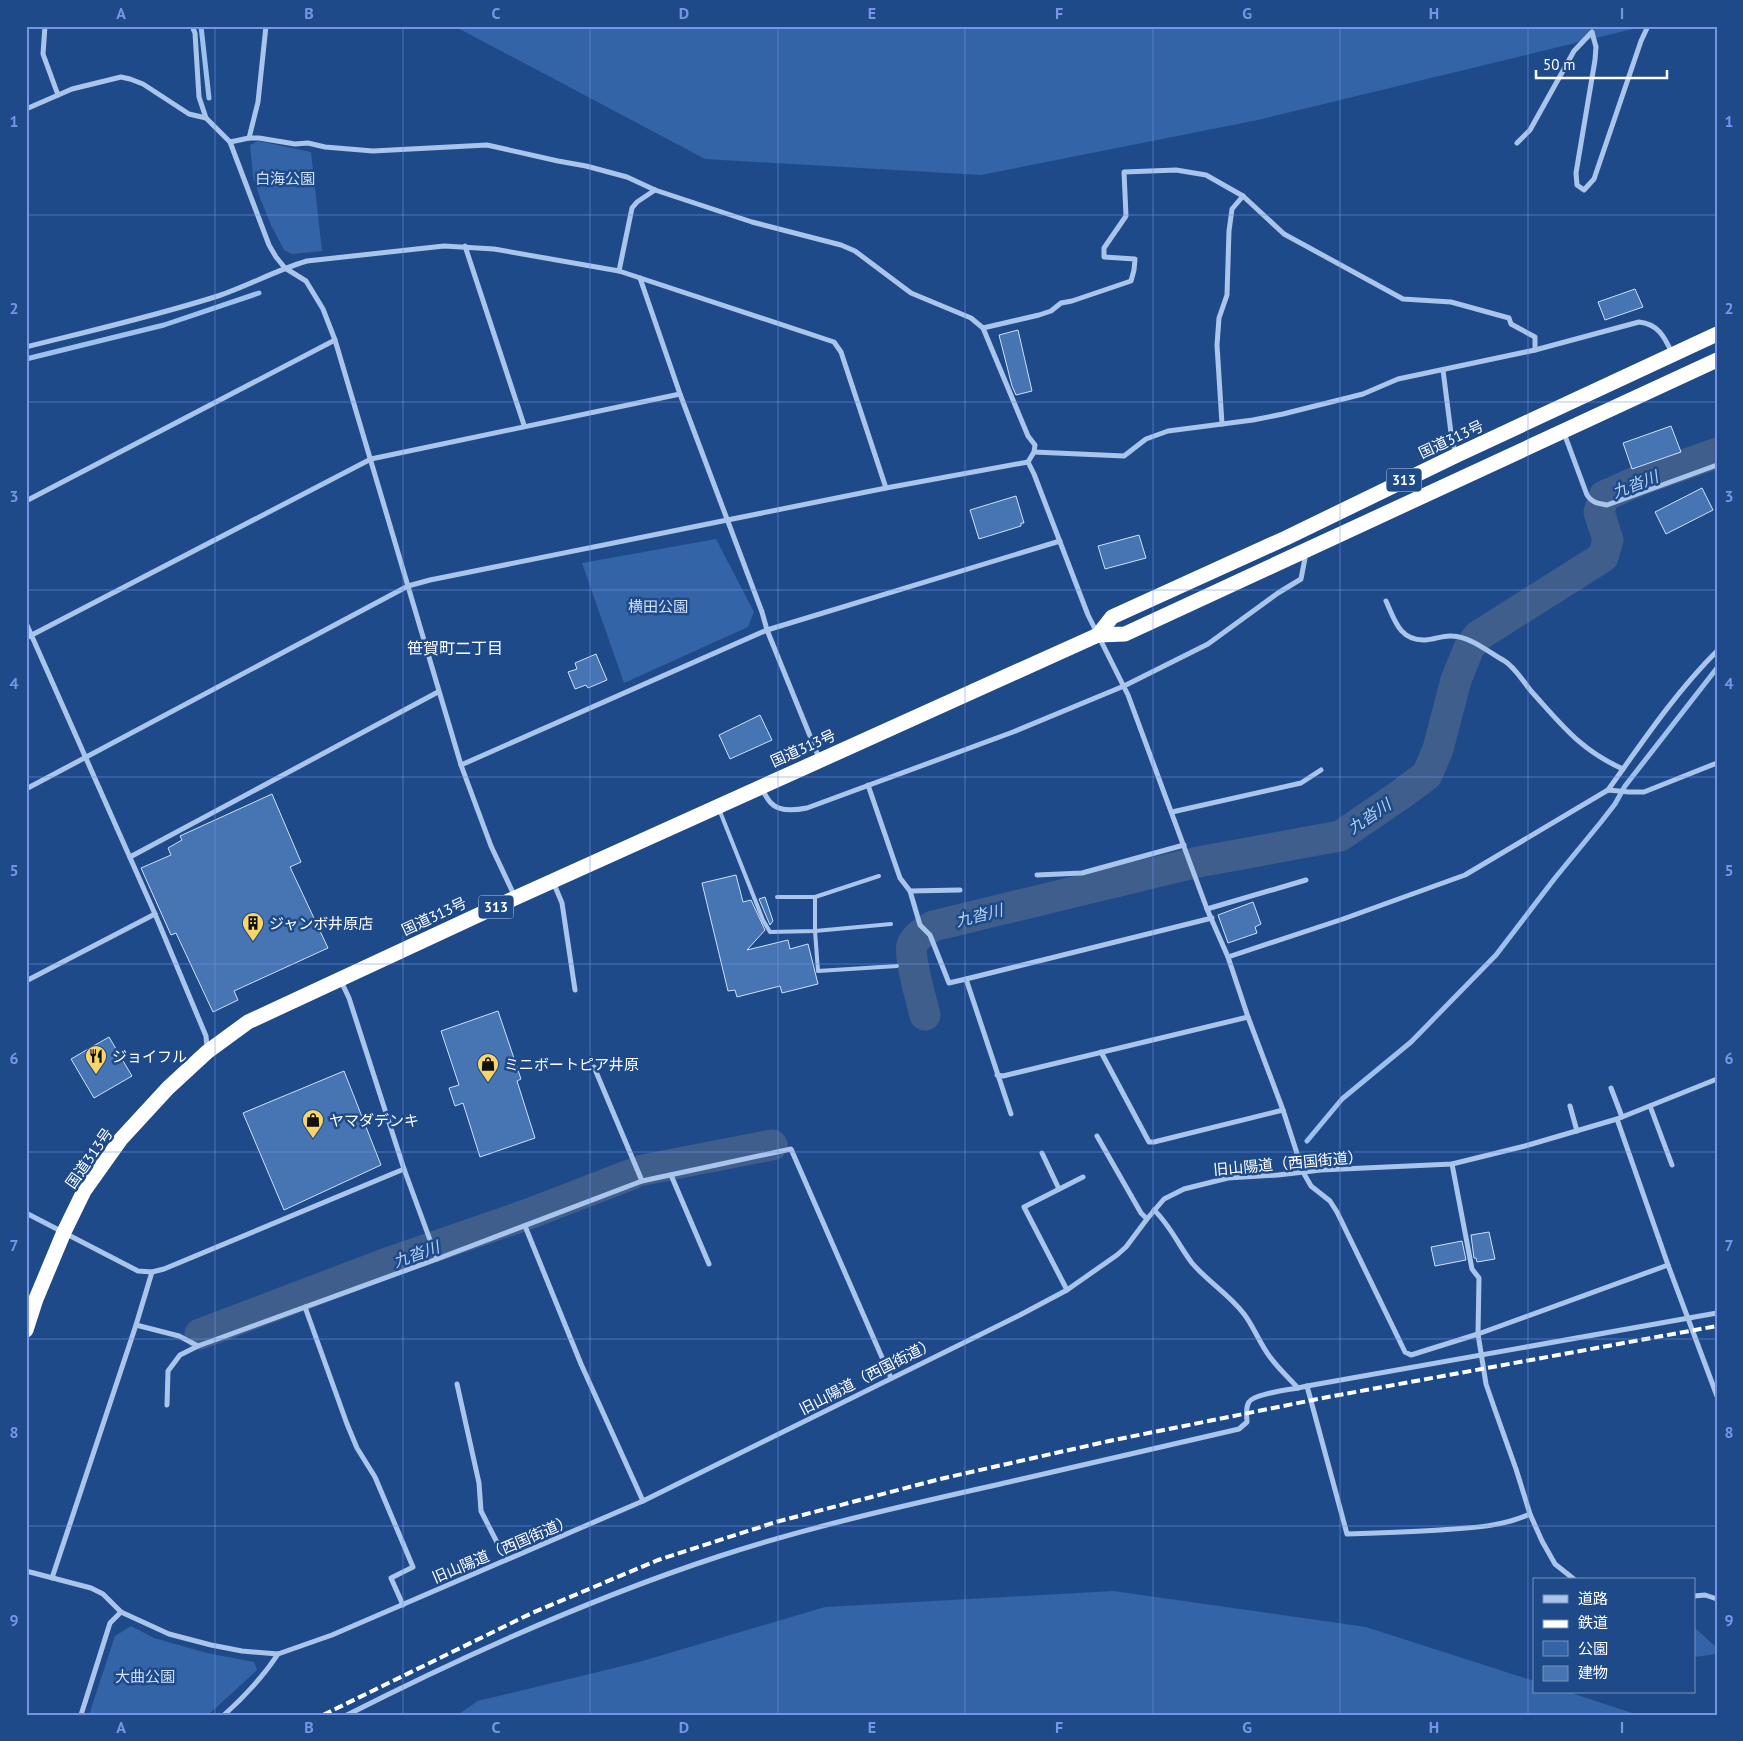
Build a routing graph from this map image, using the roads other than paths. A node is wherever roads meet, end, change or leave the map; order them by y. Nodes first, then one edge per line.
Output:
1 (45, 26) edge
2 (192, 26) edge
3 (266, 26) edge
4 (1648, 26) edge
5 (58, 95) junction
6 (26, 110) edge
7 (206, 118) junction
8 (249, 138) junction
9 (230, 142) junction
10 (1517, 143) dead end
11 (655, 190) junction
12 (1243, 196) junction
13 (465, 246) junction
14 (286, 268) junction
15 (619, 271) junction
16 (640, 278) junction
17 (983, 328) junction
18 (1717, 334) edge
19 (335, 340) junction
20 (26, 347) edge
21 (1534, 350) junction
22 (1673, 354) junction
23 (1717, 360) edge
24 (1443, 370) junction
25 (680, 394) junction
26 (1222, 424) junction
27 (524, 425) junction
28 (1563, 431) junction
29 (1034, 452) junction
30 (1457, 455) junction
31 (371, 459) junction
32 (1028, 462) junction
33 (1717, 465) edge
34 (886, 488) junction
35 (26, 501) edge
36 (728, 521) junction
37 (1060, 541) junction
38 (1306, 550) junction
39 (408, 586) junction
40 (1386, 601) dead end
41 (26, 623) edge
42 (767, 630) junction
43 (1098, 635) junction
44 (29, 637) edge
45 (1717, 651) edge
46 (1124, 686) junction
47 (438, 692) junction
48 (86, 757) junction
49 (820, 760) junction
50 (1717, 763) edge
51 (460, 766) junction
52 (1623, 769) junction
53 (1321, 770) dead end
54 (868, 785) junction
55 (760, 787) junction
56 (26, 789) edge
57 (1611, 790) junction
58 (718, 807) junction
59 (1172, 812) junction
60 (1184, 845) junction
61 (130, 857) junction
62 (1037, 875) dead end
63 (878, 876) dead end
64 (1306, 880) dead end
65 (552, 881) junction
66 (960, 890) dead end
67 (910, 891) junction
68 (777, 896) dead end
69 (816, 897) junction
70 (515, 898) junction
71 (1207, 908) junction
72 (155, 914) junction
73 (1212, 918) junction
74 (891, 924) dead end
75 (815, 931) junction
76 (1228, 957) junction
77 (897, 966) dead end
78 (339, 979) junction
79 (966, 979) junction
80 (26, 981) edge
81 (574, 990) dead end
82 (1248, 1017) junction
83 (207, 1052) junction
84 (1101, 1052) junction
85 (594, 1067) dead end
86 (997, 1075) junction
87 (1717, 1079) edge
88 (1611, 1088) dead end
89 (1570, 1106) dead end
90 (1650, 1106) junction
91 (1283, 1110) junction
92 (1011, 1114) dead end
93 (1619, 1118) junction
94 (1577, 1131) junction
95 (1097, 1136) dead end
96 (1042, 1153) dead end
97 (1452, 1164) junction
98 (1672, 1165) dead end
99 (404, 1169) junction
100 (1303, 1172) junction
101 (671, 1175) junction
102 (1083, 1177) dead end
103 (642, 1181) junction
104 (1059, 1189) junction
105 (1154, 1210) junction
106 (26, 1213) edge
107 (1146, 1219) junction
108 (524, 1226) junction
109 (64, 1232) junction
110 (437, 1259) junction
111 (709, 1264) dead end
112 (1668, 1265) junction
113 (152, 1272) junction
114 (1067, 1290) junction
115 (305, 1307) junction
116 (1717, 1313) edge
117 (1687, 1318) junction
118 (136, 1325) junction
119 (26, 1330) edge
120 (1478, 1334) junction
121 (198, 1346) junction
122 (1481, 1356) junction
123 (891, 1378) junction
124 (457, 1384) dead end
125 (1307, 1386) junction
126 (1298, 1388) junction
127 (1715, 1388) edge
128 (1717, 1396) edge
129 (167, 1405) dead end
130 (643, 1501) junction
131 (1530, 1514) junction
132 (506, 1560) junction
133 (26, 1571) edge
134 (52, 1578) junction
135 (1572, 1578) edge
136 (1696, 1596) edge
137 (1717, 1599) edge
138 (403, 1605) junction
139 (121, 1612) junction
140 (278, 1654) junction
141 (81, 1715) edge
142 (224, 1715) edge
143 (347, 1715) edge

1 - 5 street
2 - 7 street
3 - 8 street
4 - 10 street
5 - 6 street
5 - 7 street
7 - 9 street
8 - 9 street
8 - 11 street
9 - 14 street
11 - 15 street
11 - 17 street
12 - 17 street
12 - 21 street
12 - 26 street
13 - 14 street
13 - 15 street
13 - 27 street
14 - 19 street
14 - 20 street
15 - 16 street
16 - 25 street
16 - 34 street
17 - 29 street
18 - 22 highway, 国道313号 / 313
19 - 31 street
19 - 35 street
21 - 22 street
21 - 24 street
22 - 30 highway, 国道313号 / 313
23 - 28 highway, 国道313号 / 313
24 - 26 street
24 - 30 street
25 - 27 street
25 - 36 street
26 - 29 street
27 - 31 street
28 - 33 street
28 - 38 highway, 国道313号 / 313
29 - 32 street
30 - 43 highway, 国道313号 / 313
31 - 39 street
31 - 44 street
32 - 34 street
32 - 37 street
34 - 36 street
36 - 39 street
36 - 42 street
37 - 42 street
37 - 43 street
38 - 43 highway, 国道313号 / 313
38 - 46 street
39 - 47 street
39 - 48 street
40 - 52 street
41 - 44 street
42 - 49 street
42 - 51 street
43 - 46 street
43 - 49 highway, 国道313号 / 313
44 - 48 street
45 - 52 street
46 - 54 street
46 - 59 street
47 - 51 street
47 - 61 street
48 - 56 street
48 - 61 street
49 - 55 highway, 国道313号 / 313
50 - 57 street
51 - 70 street
52 - 57 street
53 - 59 street
54 - 55 street
54 - 67 street
55 - 58 highway, 国道313号 / 313
57 - 76 street
58 - 65 highway, 国道313号 / 313
58 - 75 lane
59 - 60 street
60 - 62 street
60 - 71 street
61 - 72 street
63 - 69 lane
64 - 71 street
65 - 70 highway, 国道313号 / 313
65 - 81 street
66 - 67 street
67 - 79 street
68 - 69 lane
69 - 75 lane
70 - 78 highway, 国道313号 / 313
71 - 73 street
72 - 80 street
72 - 83 street
73 - 76 street
73 - 79 street
74 - 75 lane
75 - 77 lane
76 - 82 street
78 - 83 highway, 国道313号 / 313
78 - 99 street
79 - 86 street
82 - 84 street
82 - 91 street
83 - 109 highway, 国道313号 / 313
84 - 86 street
84 - 91 street
85 - 103 street
86 - 92 street
87 - 90 street, 旧山陽道（西国街道）
88 - 93 street
89 - 94 street
90 - 93 street, 旧山陽道（西国街道）
90 - 98 street
91 - 100 street
93 - 94 street, 旧山陽道（西国街道）
93 - 112 street
94 - 97 street, 旧山陽道（西国街道）
95 - 107 street
96 - 104 street
97 - 100 street, 旧山陽道（西国街道）
97 - 120 street
99 - 110 street
99 - 113 street
100 - 105 street, 旧山陽道（西国街道）
100 - 120 street
101 - 103 street
101 - 111 street
101 - 123 street
102 - 104 street
103 - 108 street
104 - 114 street
105 - 107 street, 旧山陽道（西国街道）
105 - 126 street
106 - 109 street
107 - 114 street, 旧山陽道（西国街道）
108 - 110 street
108 - 130 street
109 - 113 street
109 - 119 highway, 国道313号 / 313
110 - 115 street
112 - 117 street
112 - 120 street
113 - 118 street
114 - 123 street, 旧山陽道（西国街道）
115 - 121 street
115 - 138 street
116 - 117 street
117 - 122 street
117 - 127 street
118 - 121 street
118 - 134 street
120 - 122 street
121 - 129 street
122 - 125 street
122 - 131 street
123 - 130 street, 旧山陽道（西国街道）
124 - 132 street
125 - 126 street
125 - 131 street
126 - 143 street
127 - 128 street
130 - 132 street, 旧山陽道（西国街道）
131 - 135 street
132 - 138 street, 旧山陽道（西国街道）
133 - 134 street, 旧山陽道（西国街道）
134 - 139 street, 旧山陽道（西国街道）
136 - 137 street
138 - 140 street, 旧山陽道（西国街道）
139 - 140 street, 旧山陽道（西国街道）
139 - 141 street
140 - 142 street

